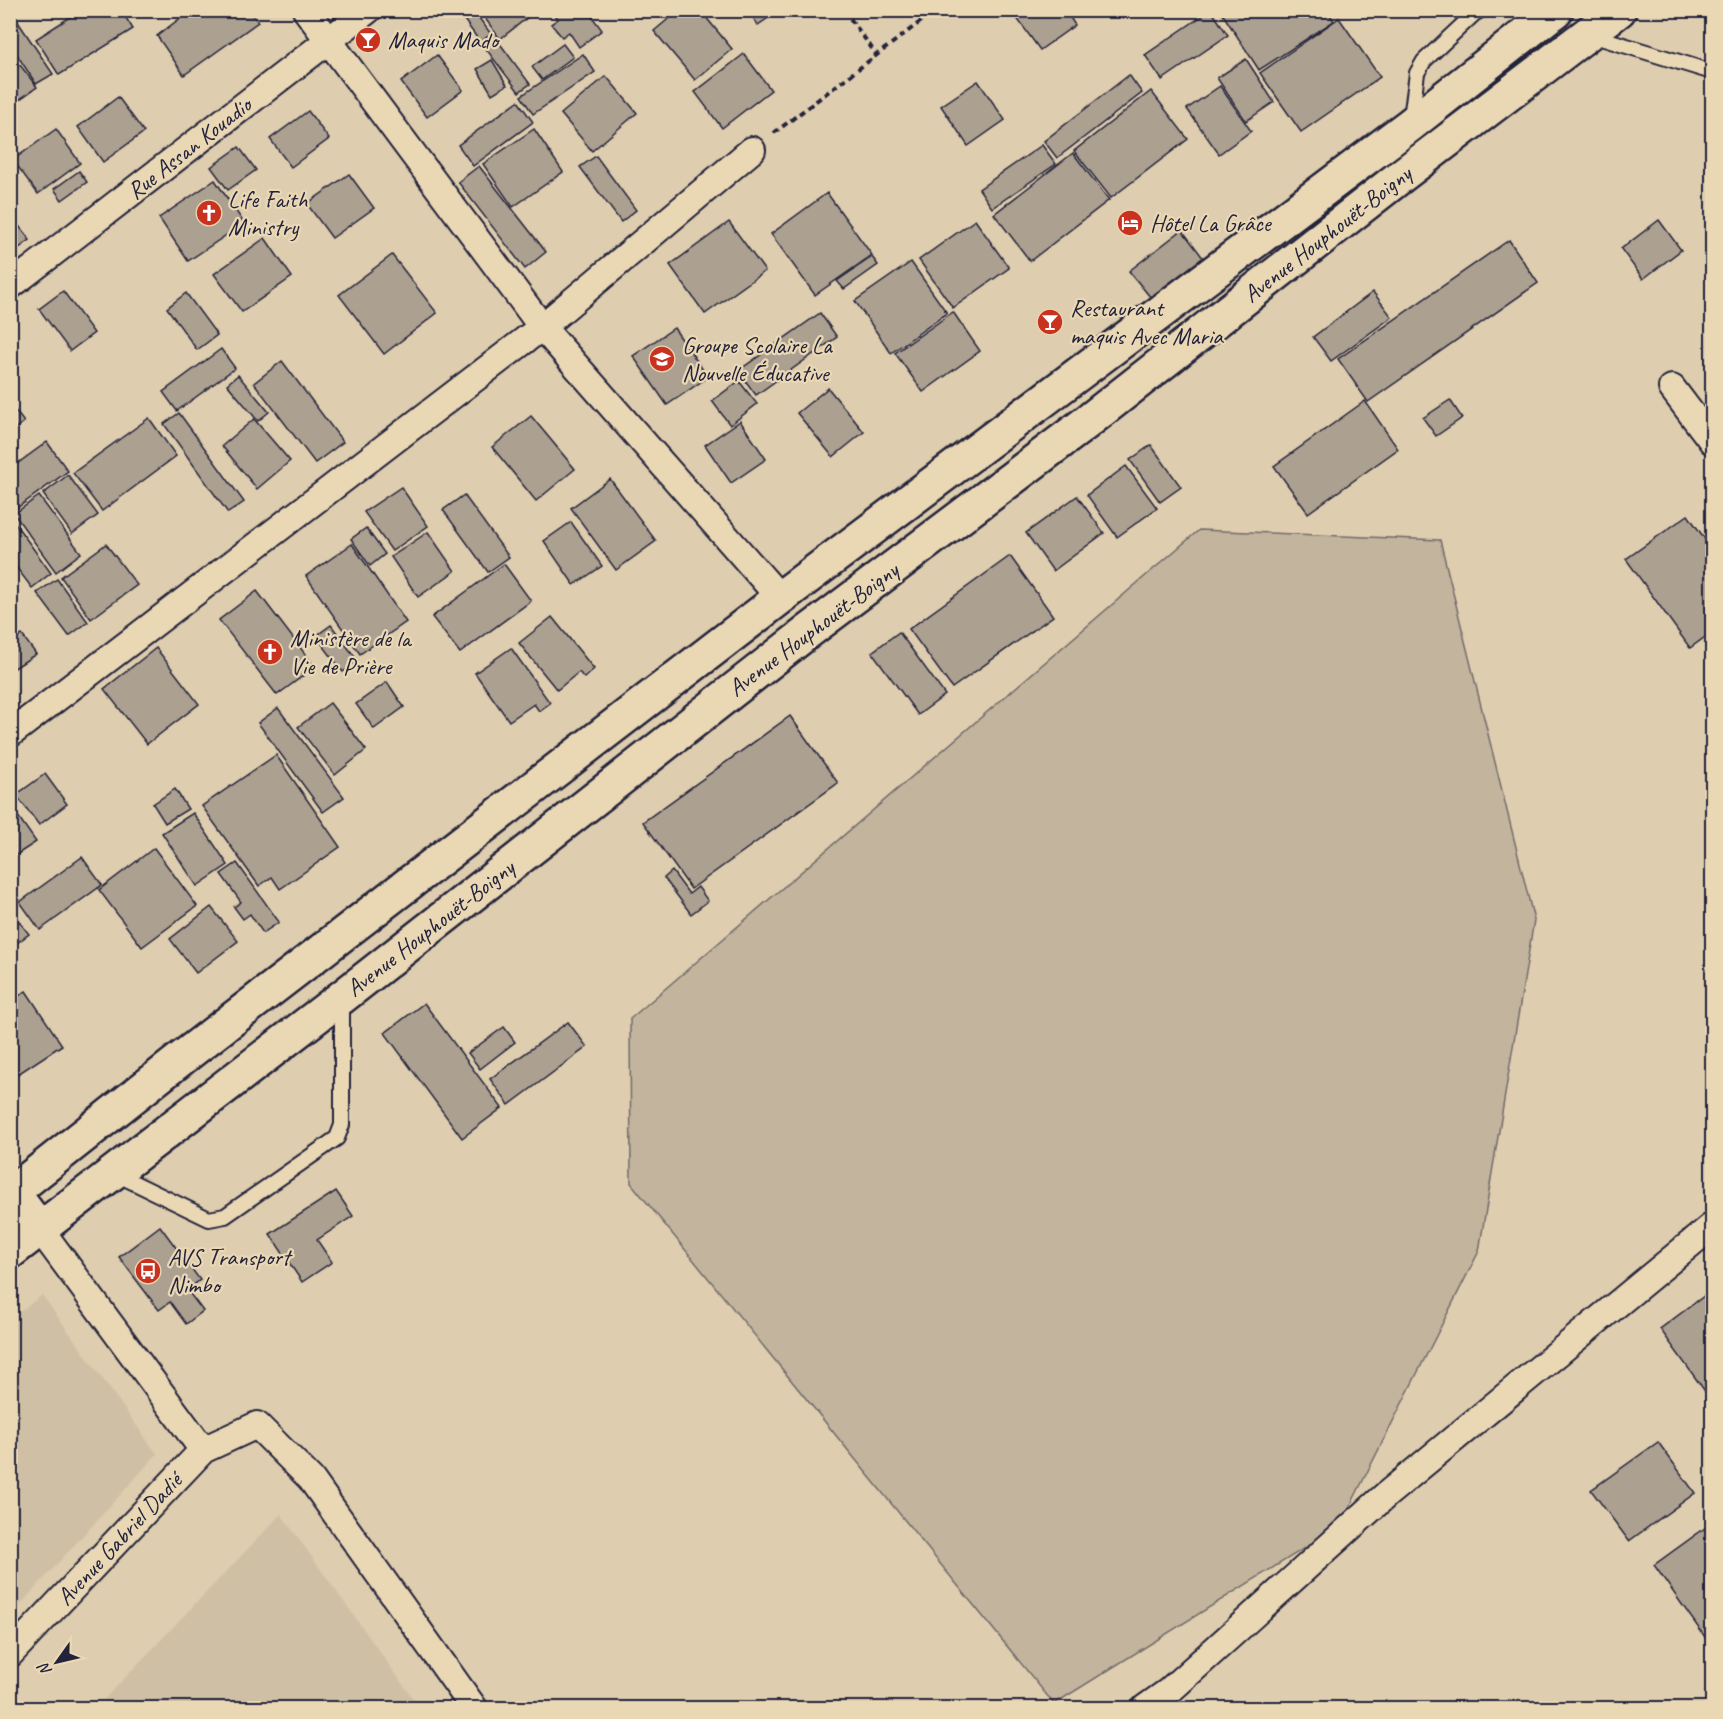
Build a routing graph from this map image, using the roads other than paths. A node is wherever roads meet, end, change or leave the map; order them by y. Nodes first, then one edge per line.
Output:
1 (306, 10) edge
2 (368, 10) edge
3 (1481, 10) edge
4 (1556, 10) edge
5 (1619, 10) edge
6 (1588, 34) junction
7 (329, 39) junction
8 (1713, 72) edge
9 (1410, 125) junction
10 (752, 150) road end
11 (10, 286) edge
12 (542, 327) junction
13 (1672, 388) dead end
14 (1713, 441) edge
15 (780, 598) junction
16 (10, 734) edge
17 (342, 997) junction
18 (112, 1172) junction
19 (11, 1192) edge
20 (1713, 1226) edge
21 (40, 1229) junction
22 (10, 1252) edge
23 (203, 1450) junction
24 (10, 1654) edge
25 (474, 1708) edge
26 (1145, 1708) edge

1 - 7 street
2 - 7 street, Rue Assan Kouadio
3 - 9 lane
4 - 9 main road, Avenue Houphouët-Boigny
5 - 6 main road, Avenue Houphouët-Boigny
6 - 8 lane
6 - 17 main road, Avenue Houphouët-Boigny
7 - 11 street, Rue Assan Kouadio
7 - 12 street
9 - 15 main road, Avenue Houphouët-Boigny
10 - 12 street
12 - 15 street
12 - 16 street
13 - 14 street
15 - 19 main road, Avenue Houphouët-Boigny
17 - 18 main road, Avenue Houphouët-Boigny
17 - 18 lane
18 - 21 main road, Avenue Houphouët-Boigny
19 - 21 main road
20 - 26 street
21 - 22 main road, Avenue Houphouët-Boigny
21 - 23 street
23 - 24 street, Avenue Gabriel Dadié
23 - 25 street

